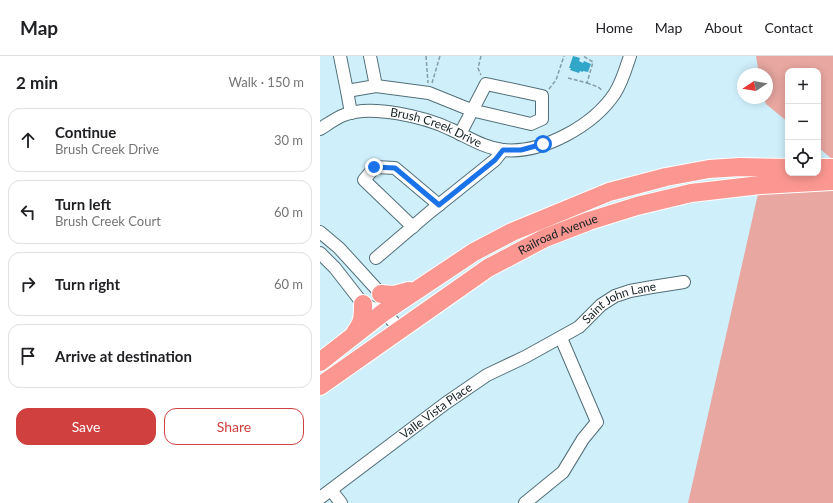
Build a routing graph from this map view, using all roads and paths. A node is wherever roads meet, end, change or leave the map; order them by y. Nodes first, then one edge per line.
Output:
1 (340, 56) edge
2 (370, 56) edge
3 (426, 56) edge
4 (440, 56) edge
5 (480, 56) edge
6 (564, 56) edge
7 (583, 56) edge
8 (630, 56) edge
9 (568, 78) dead end
10 (587, 83) junction
11 (486, 84) junction
12 (376, 86) junction
13 (347, 91) junction
14 (429, 93) junction
15 (542, 96) junction
16 (611, 98) junction
17 (471, 110) junction
18 (351, 113) junction
19 (320, 128) edge
20 (460, 134) junction
21 (503, 150) junction
22 (785, 168) edge
23 (821, 168) edge
24 (833, 168) edge
25 (833, 181) edge
26 (439, 205) junction
27 (413, 227) junction
28 (320, 232) edge
29 (320, 253) edge
30 (376, 258) dead end
31 (435, 277) junction
32 (684, 282) dead end
33 (381, 294) junction
34 (363, 304) junction
35 (384, 312) junction
36 (400, 329) junction
37 (352, 337) junction
38 (561, 338) junction
39 (320, 362) edge
40 (320, 386) edge
41 (331, 490) junction
42 (320, 498) edge
43 (341, 503) edge
44 (525, 503) edge

1 - 13 street
2 - 12 street
3 - 14 path
4 - 14 path
5 - 11 path
6 - 15 path
7 - 10 path
8 - 16 street, Brush Creek Drive
9 - 10 path
10 - 16 path
11 - 15 street
11 - 17 street
12 - 13 street
12 - 14 street
13 - 18 street
14 - 17 street
15 - 17 street
16 - 21 street, Brush Creek Drive
17 - 20 street
18 - 19 street, Brush Creek Drive
18 - 20 street, Brush Creek Drive
20 - 21 street, Brush Creek Drive
21 - 26 street
22 - 31 highway, Railroad Avenue
23 - 24 highway
25 - 36 highway, Railroad Avenue
26 - 27 street
26 - 27 street
27 - 30 street
28 - 33 street
29 - 34 street
31 - 33 highway
31 - 35 highway, Railroad Avenue
32 - 38 street, Saint John Lane
33 - 35 street
34 - 35 street
34 - 37 highway
35 - 36 street
35 - 37 highway, Railroad Avenue
36 - 40 highway, Railroad Avenue
37 - 39 highway, Railroad Avenue
38 - 41 street, Valle Vista Place
38 - 44 street
41 - 42 street, Valle Vista Place
41 - 43 street

